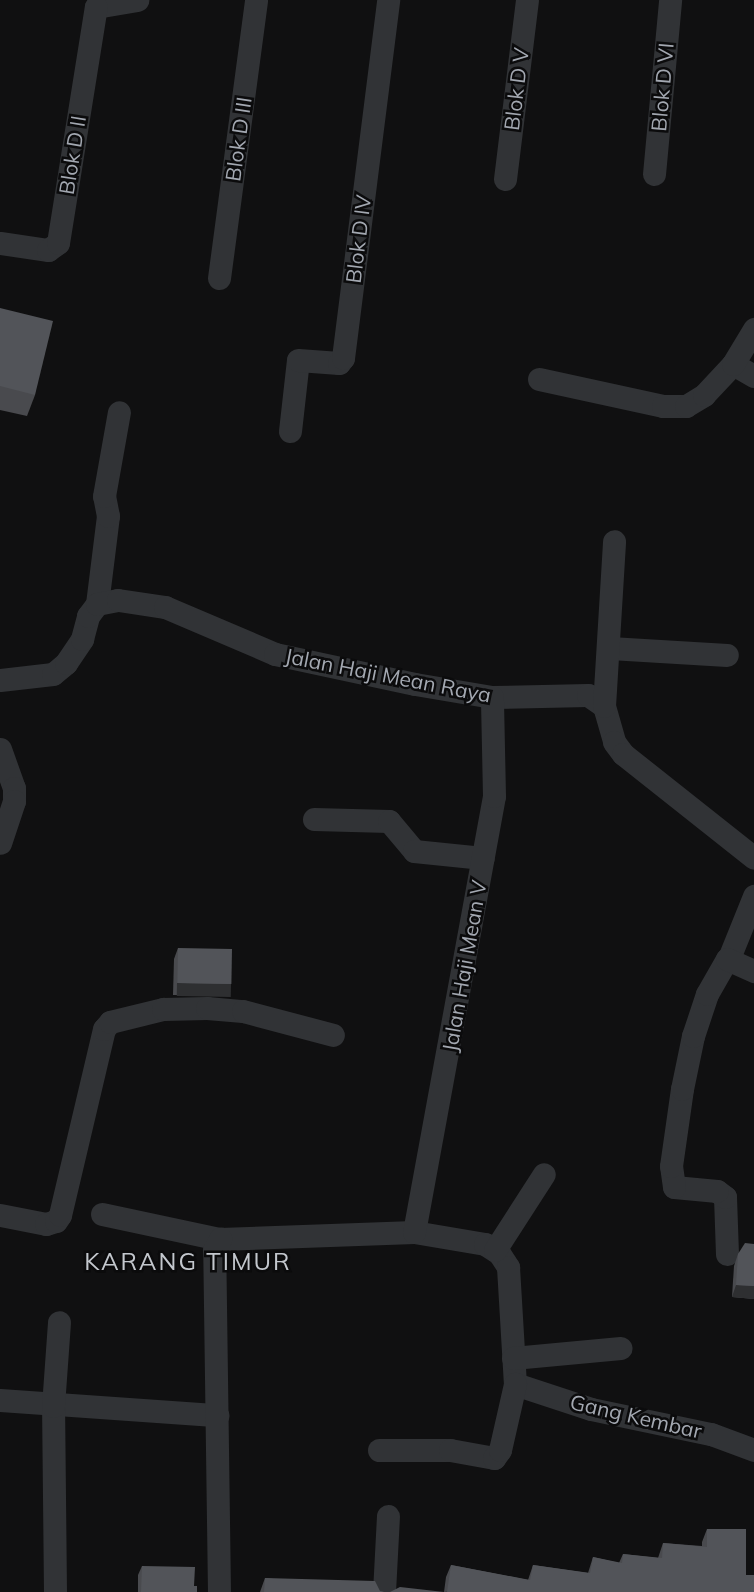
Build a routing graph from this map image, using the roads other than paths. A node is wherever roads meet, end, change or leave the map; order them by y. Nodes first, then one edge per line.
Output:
1 (137, 0) edge
2 (256, 0) edge
3 (388, 0) edge
4 (527, 0) edge
5 (670, 0) edge
6 (93, 4) edge
7 (654, 174) dead end
8 (505, 178) dead end
9 (0, 243) edge
10 (219, 278) dead end
11 (754, 329) edge
12 (733, 364) junction
13 (754, 376) edge
14 (539, 379) dead end
15 (119, 412) dead end
16 (290, 431) dead end
17 (614, 541) dead end
18 (97, 604) junction
19 (610, 648) junction
20 (726, 654) dead end
21 (0, 680) edge
22 (492, 697) junction
23 (604, 706) junction
24 (0, 748) edge
25 (314, 819) dead end
26 (0, 844) edge
27 (752, 850) edge
28 (484, 858) junction
29 (754, 896) edge
30 (729, 958) junction
31 (754, 971) edge
32 (333, 1035) dead end
33 (544, 1174) dead end
34 (102, 1214) dead end
35 (0, 1215) edge
36 (414, 1232) junction
37 (220, 1239) junction
38 (495, 1250) junction
39 (727, 1254) dead end
40 (59, 1322) dead end
41 (621, 1348) dead end
42 (513, 1357) junction
43 (515, 1384) junction
44 (0, 1400) edge
45 (53, 1406) junction
46 (217, 1415) junction
47 (379, 1450) dead end
48 (754, 1450) edge
49 (388, 1516) dead end
50 (55, 1592) edge
51 (219, 1592) edge
52 (384, 1592) edge

1 - 6 street
2 - 10 street, Blok D III
3 - 16 street, Blok D IV
4 - 8 street, Blok D V
5 - 7 street, Blok D VI
6 - 9 street, Blok D II
11 - 12 street
12 - 13 street
12 - 14 street
15 - 18 street
17 - 19 street
18 - 21 street
18 - 22 street, Jalan Haji Mean Raya
19 - 20 street
19 - 23 street
22 - 23 street, Jalan Haji Mean Raya
22 - 28 street, Jalan Haji Mean V
23 - 27 street
24 - 26 street
25 - 28 street
28 - 36 street, Jalan Haji Mean V
29 - 30 street
30 - 31 street
30 - 39 street
32 - 35 street
33 - 38 street
34 - 37 street
36 - 37 street
36 - 38 street
37 - 46 street
38 - 42 street
40 - 45 street
41 - 42 street
42 - 43 street
43 - 47 street
43 - 48 street, Gang Kembar
44 - 45 street
45 - 46 street
45 - 50 street
46 - 51 street
49 - 52 street

